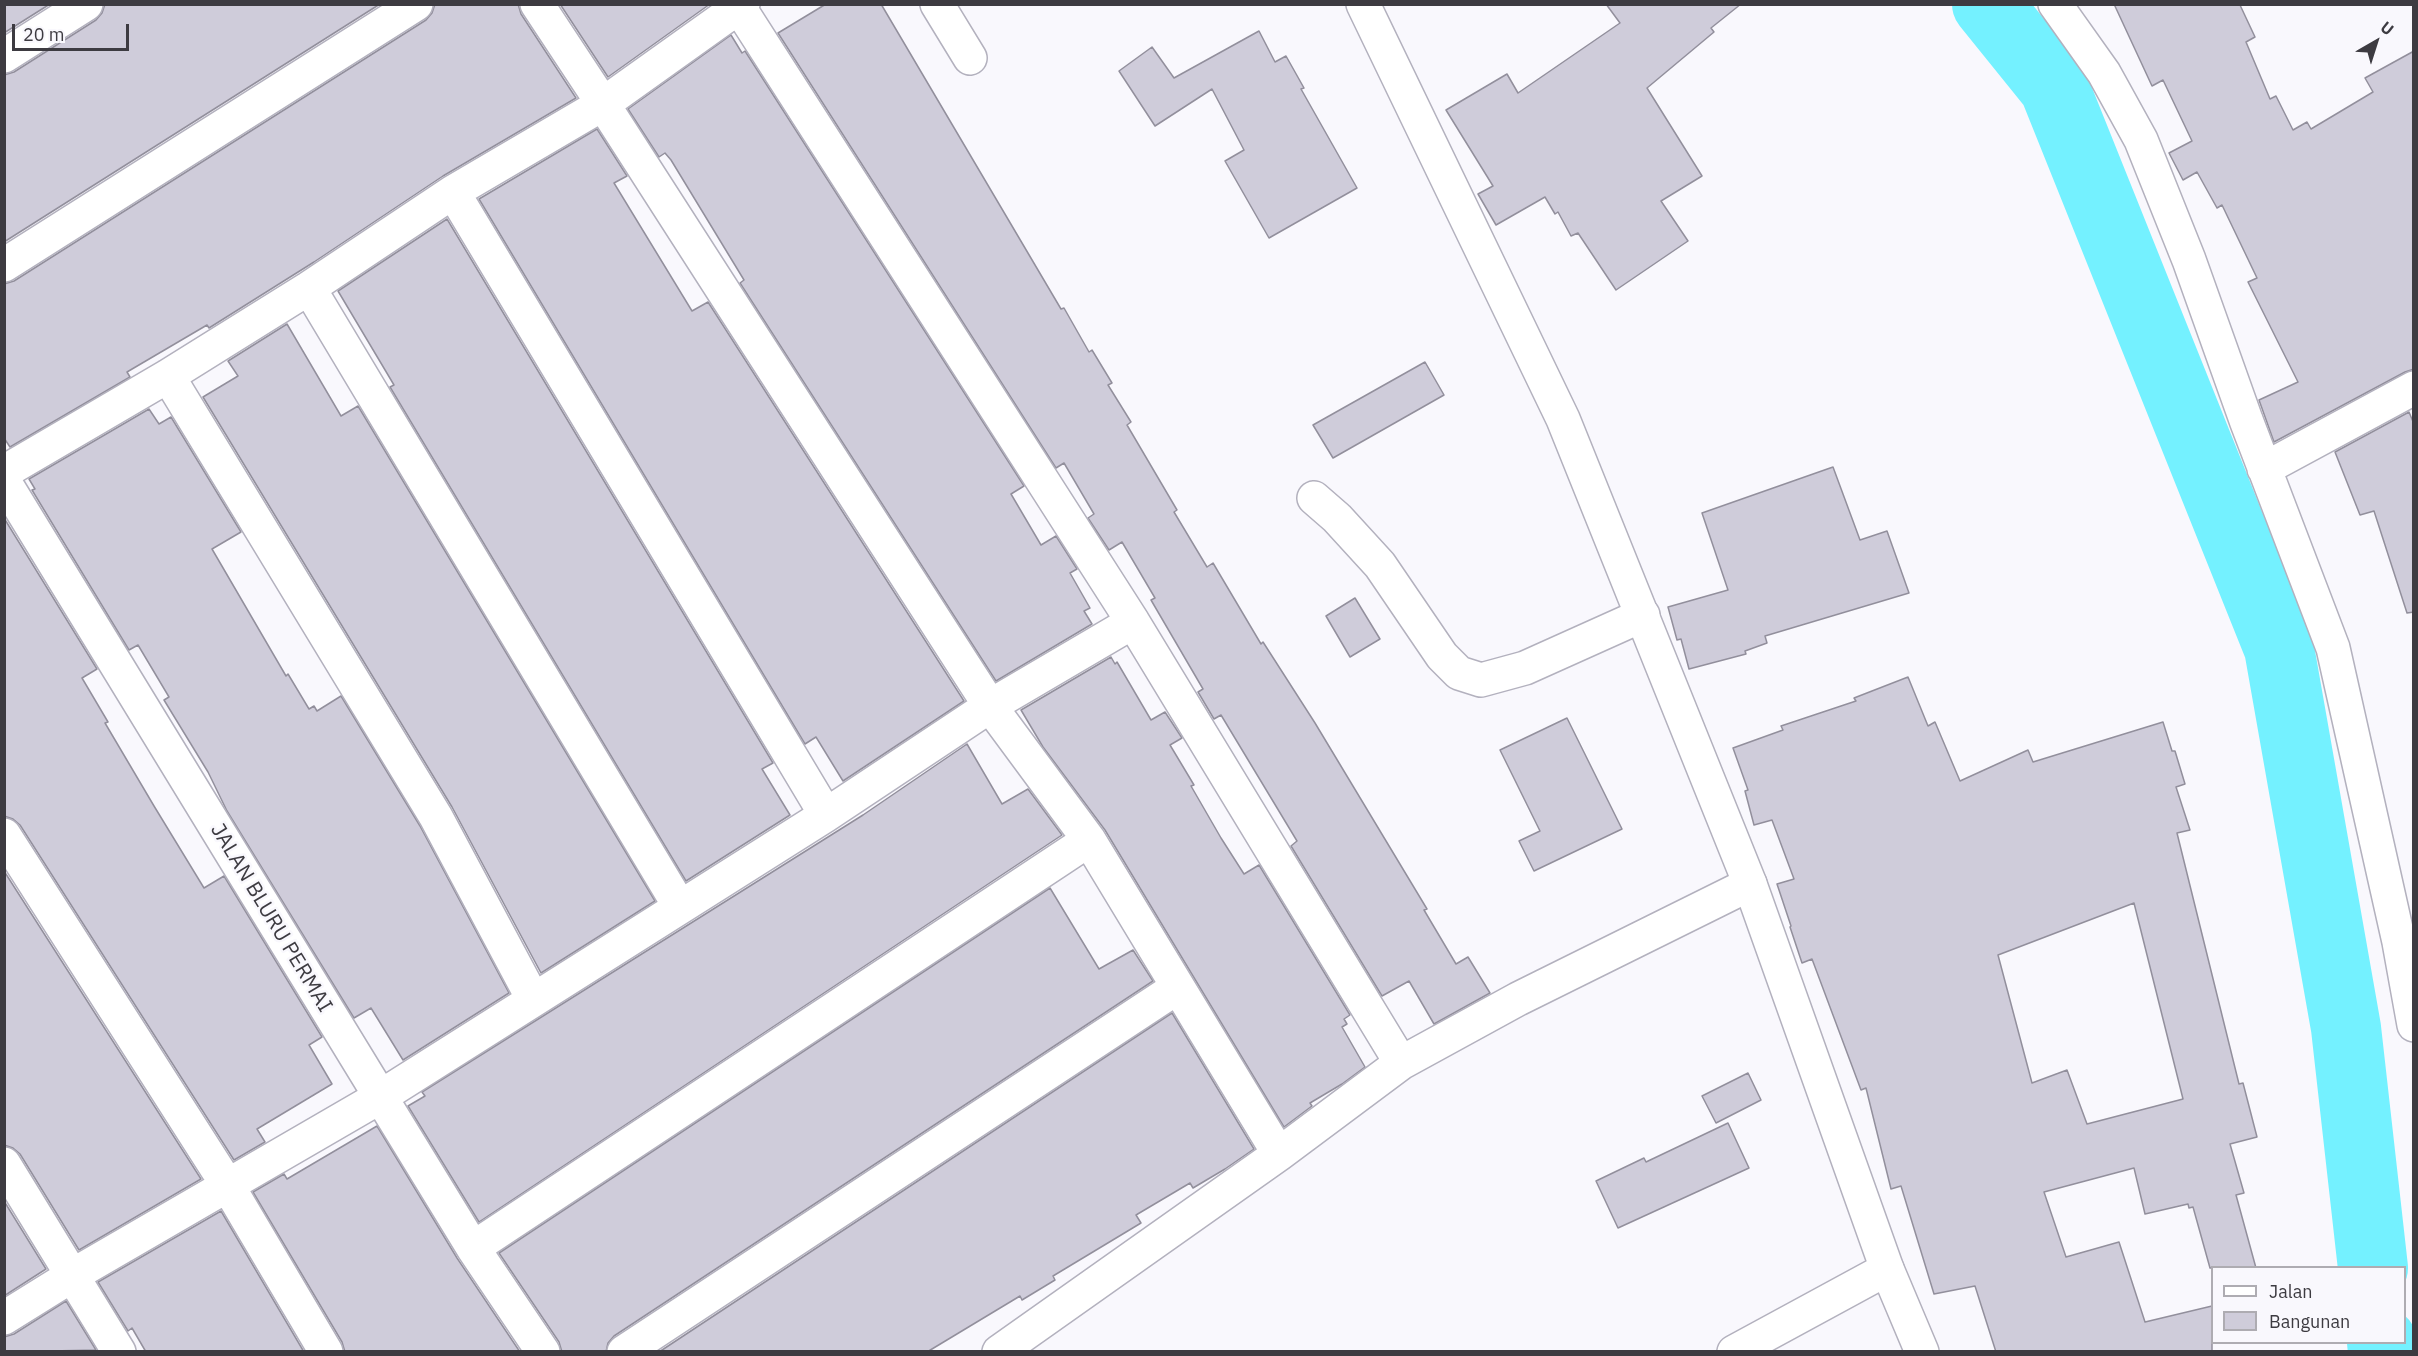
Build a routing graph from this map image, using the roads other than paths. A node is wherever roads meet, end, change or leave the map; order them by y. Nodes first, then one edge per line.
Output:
1 (87, 4) edge
2 (416, 4) edge
3 (537, 4) edge
4 (937, 4) edge
5 (1363, 4) edge
6 (2055, 4) edge
7 (740, 5) edge
8 (4, 56) edge
9 (970, 58) dead end
10 (603, 104) junction
11 (453, 192) junction
12 (4, 265) edge
13 (309, 288) junction
14 (168, 376) junction
15 (2414, 388) edge
16 (2264, 470) junction
17 (4, 472) edge
18 (4, 481) edge
19 (1314, 498) dead end
20 (1643, 615) junction
21 (1133, 622) junction
22 (990, 706) junction
23 (826, 815) junction
24 (4, 835) edge
25 (1089, 840) junction
26 (1750, 885) junction
27 (680, 907) junction
28 (1178, 987) junction
29 (533, 999) junction
30 (2414, 1025) edge
31 (1401, 1063) junction
32 (380, 1097) junction
33 (1279, 1154) junction
34 (4, 1164) edge
35 (228, 1186) junction
36 (472, 1248) junction
37 (1887, 1269) junction
38 (73, 1275) junction
39 (4, 1318) edge
40 (119, 1352) edge
41 (326, 1352) edge
42 (543, 1352) edge
43 (624, 1352) edge
44 (999, 1352) edge
45 (1734, 1352) edge
46 (1922, 1352) edge

1 - 8 street
2 - 12 street
3 - 10 street
4 - 9 street
5 - 20 street
6 - 16 street
7 - 10 street
7 - 21 street
10 - 11 street
10 - 22 street
11 - 13 street
11 - 23 street
13 - 14 street
13 - 27 street
14 - 17 street
14 - 29 street
15 - 16 street
16 - 30 street
18 - 32 street, JALAN BLURU PERMAI
19 - 20 street
20 - 26 street
21 - 22 street
21 - 31 street
22 - 23 street
22 - 25 street
23 - 27 street
24 - 35 street
25 - 28 street
25 - 36 street
26 - 31 street
26 - 37 street
27 - 29 street
28 - 33 street
28 - 43 street
29 - 32 street
31 - 33 street
32 - 35 street
32 - 36 street, JALAN BLURU PERMAI
33 - 44 street
34 - 38 street
35 - 38 street
35 - 41 street
36 - 42 street, JALAN BLURU PERMAI
37 - 45 street
37 - 46 street
38 - 39 street
38 - 40 street

